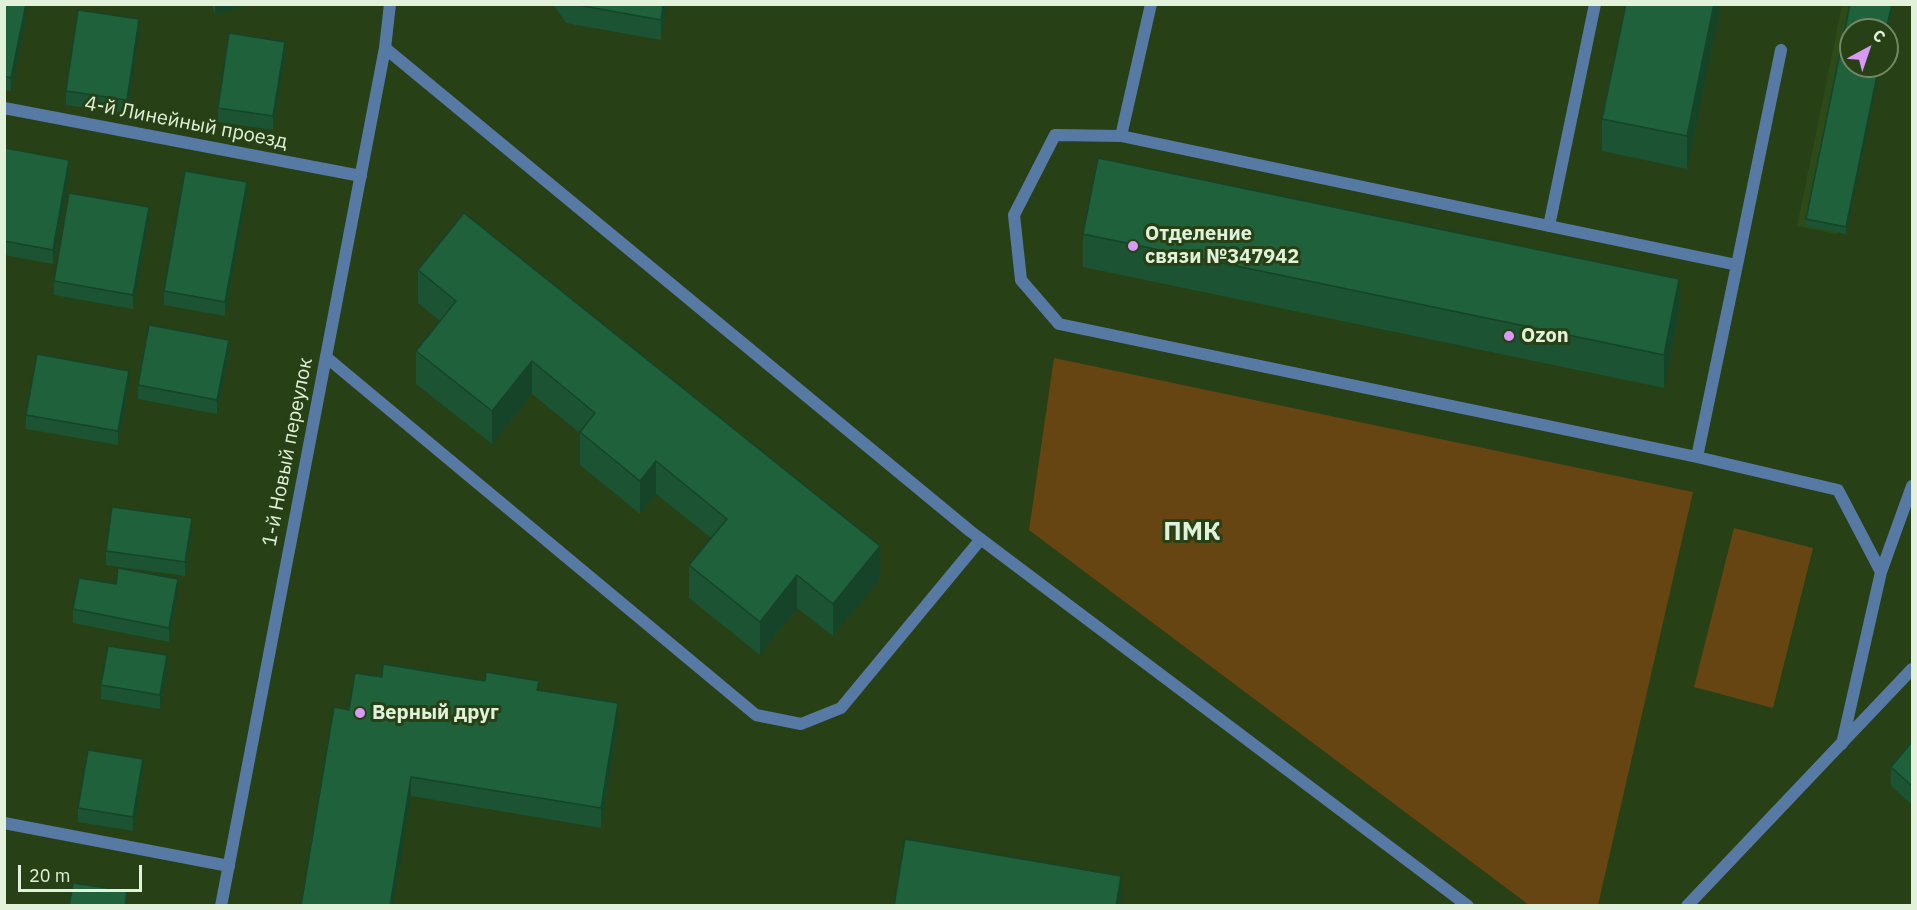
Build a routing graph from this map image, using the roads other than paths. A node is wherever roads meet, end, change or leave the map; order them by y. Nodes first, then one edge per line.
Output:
1 (390, 4) edge
2 (1151, 4) edge
3 (1595, 4) edge
4 (385, 48) junction
5 (1781, 50) dead end
6 (4, 108) edge
7 (1121, 136) junction
8 (361, 176) junction
9 (1549, 226) junction
10 (1737, 265) junction
11 (326, 357) junction
12 (1697, 457) junction
13 (1912, 486) edge
14 (981, 539) junction
15 (1881, 572) junction
16 (1912, 669) edge
17 (1842, 744) junction
18 (4, 824) edge
19 (229, 866) junction
20 (221, 906) edge
21 (1468, 906) edge
22 (1687, 906) edge

1 - 4 street, 1-й Новый переулок
2 - 7 street
3 - 9 street
4 - 8 street, 1-й Новый переулок
4 - 14 street
5 - 10 street
6 - 8 street, 4-й Линейный проезд
7 - 9 street
7 - 12 street
8 - 11 street, 1-й Новый переулок
9 - 10 street
10 - 12 street
11 - 14 street
11 - 19 street, 1-й Новый переулок
12 - 15 street
13 - 15 street
14 - 21 street
15 - 17 street
16 - 17 street
17 - 22 street
18 - 19 street
19 - 20 street, 1-й Новый переулок

